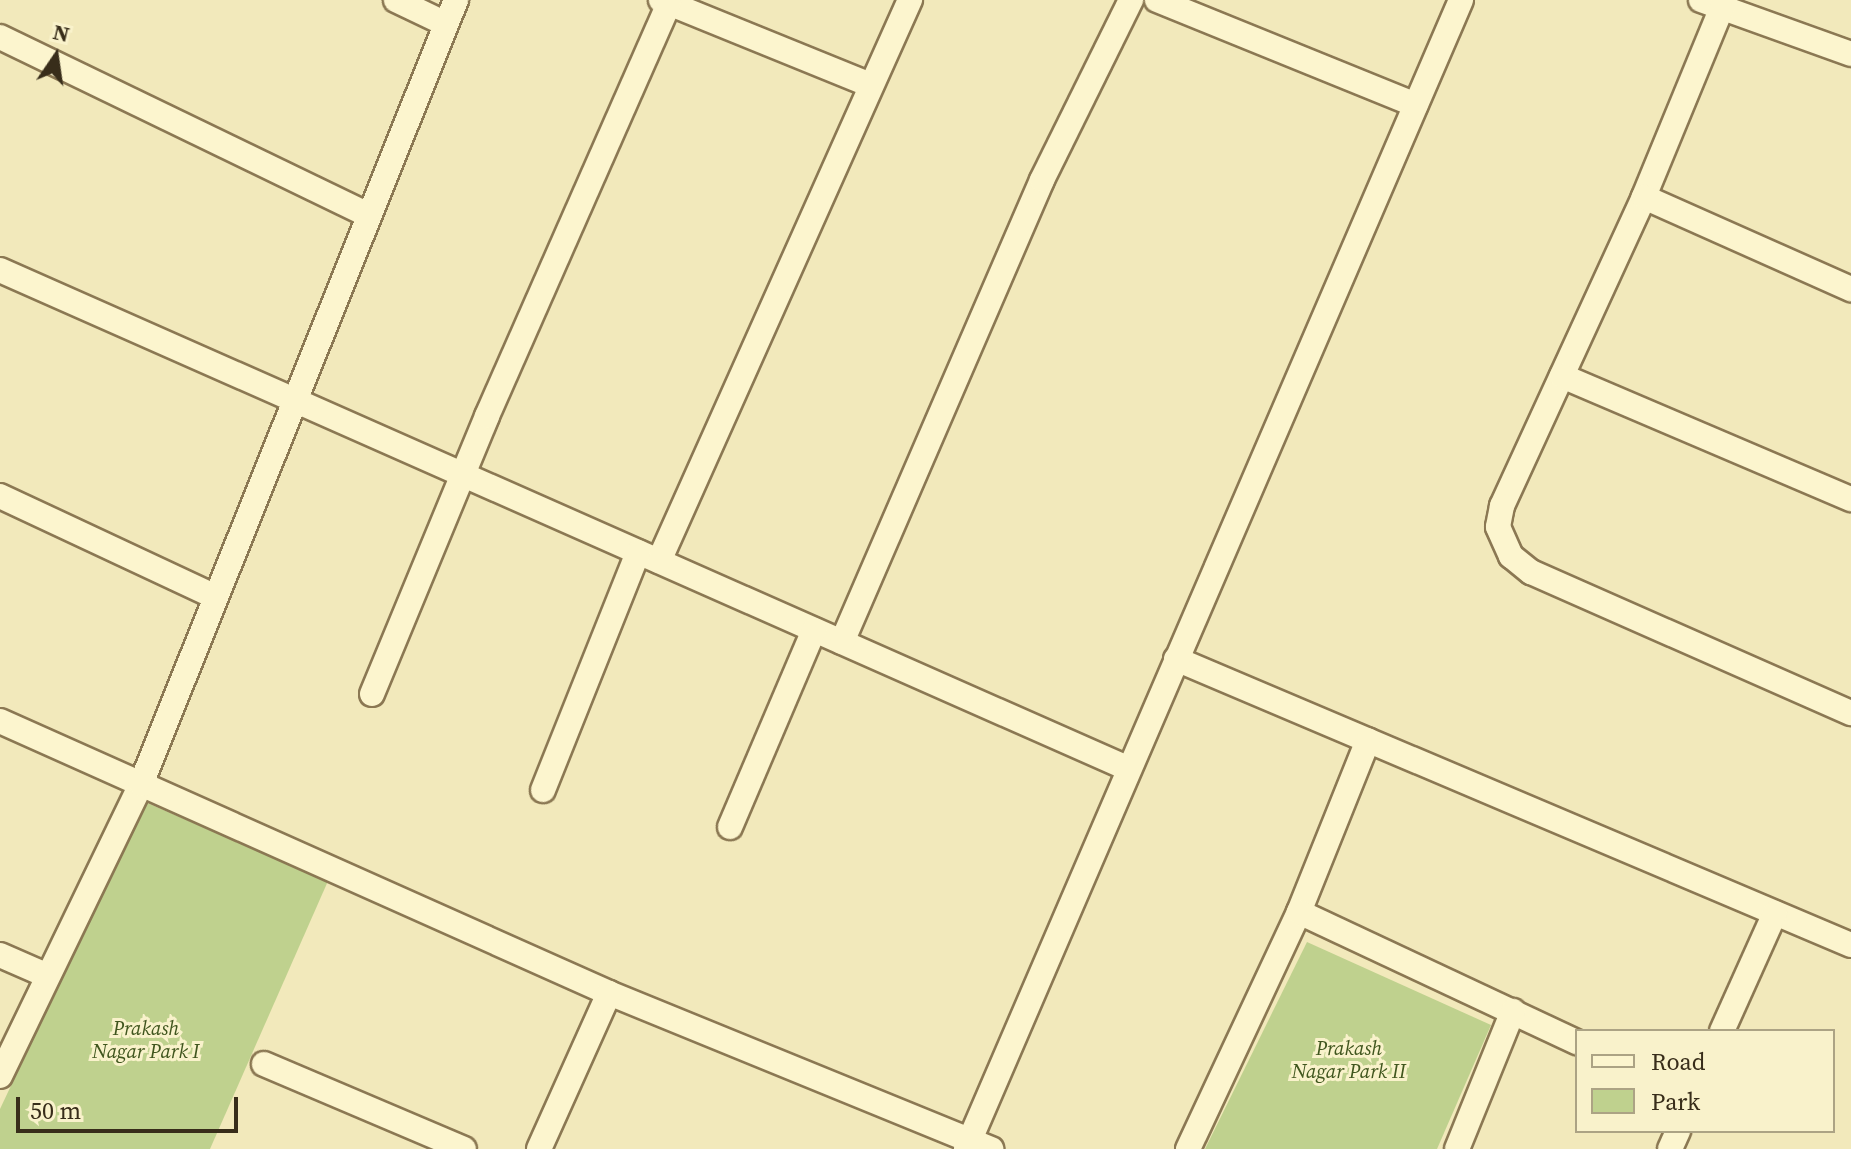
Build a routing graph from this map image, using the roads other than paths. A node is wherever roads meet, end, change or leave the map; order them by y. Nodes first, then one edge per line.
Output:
1 (396, 0) edge
2 (456, 0) edge
3 (910, 0) edge
4 (1131, 0) edge
5 (1157, 0) edge
6 (1461, 0) edge
7 (665, 2) edge
8 (1716, 3) edge
9 (446, 24) junction
10 (0, 37) edge
11 (1851, 54) edge
12 (868, 84) junction
13 (1416, 105) junction
14 (1644, 197) junction
15 (369, 215) junction
16 (0, 270) edge
17 (1851, 289) edge
18 (1562, 376) junction
19 (295, 400) junction
20 (464, 475) junction
21 (0, 496) edge
22 (1851, 499) edge
23 (648, 557) junction
24 (216, 597) junction
25 (814, 630) junction
26 (842, 642) junction
27 (1176, 659) junction
28 (372, 694) dead end
29 (1851, 713) edge
30 (0, 721) edge
31 (1368, 740) junction
32 (1129, 769) junction
33 (141, 784) junction
34 (543, 790) dead end
35 (730, 827) dead end
36 (1299, 912) junction
37 (1775, 913) junction
38 (1851, 945) edge
39 (0, 955) edge
40 (48, 976) junction
41 (609, 993) junction
42 (1513, 1011) junction
43 (1723, 1029) edge
44 (1575, 1041) edge
45 (264, 1064) dead end
46 (0, 1076) edge
47 (975, 1146) edge
48 (464, 1149) edge
49 (539, 1149) edge
50 (1188, 1149) edge
51 (1457, 1149) edge

1 - 9 street
2 - 9 street
3 - 12 street
4 - 26 street
5 - 13 street
6 - 13 street
7 - 12 street
7 - 20 street
8 - 11 street
8 - 14 street
9 - 15 street
10 - 15 street
12 - 23 street
13 - 27 street
14 - 17 street
14 - 18 street
15 - 19 street
16 - 19 street
18 - 22 street
18 - 29 street
19 - 20 street
19 - 24 street
20 - 23 street
20 - 28 street
21 - 24 street
23 - 25 street
23 - 34 street
24 - 33 street
25 - 26 street
25 - 35 street
26 - 32 street
27 - 31 street
27 - 32 street
30 - 33 street
31 - 36 street
31 - 37 street
32 - 47 street
33 - 40 street
33 - 41 street
36 - 42 street
36 - 50 street
37 - 38 street
37 - 43 street
39 - 40 street
40 - 46 street
41 - 47 street
41 - 49 street
42 - 44 street
42 - 51 street
45 - 48 street

